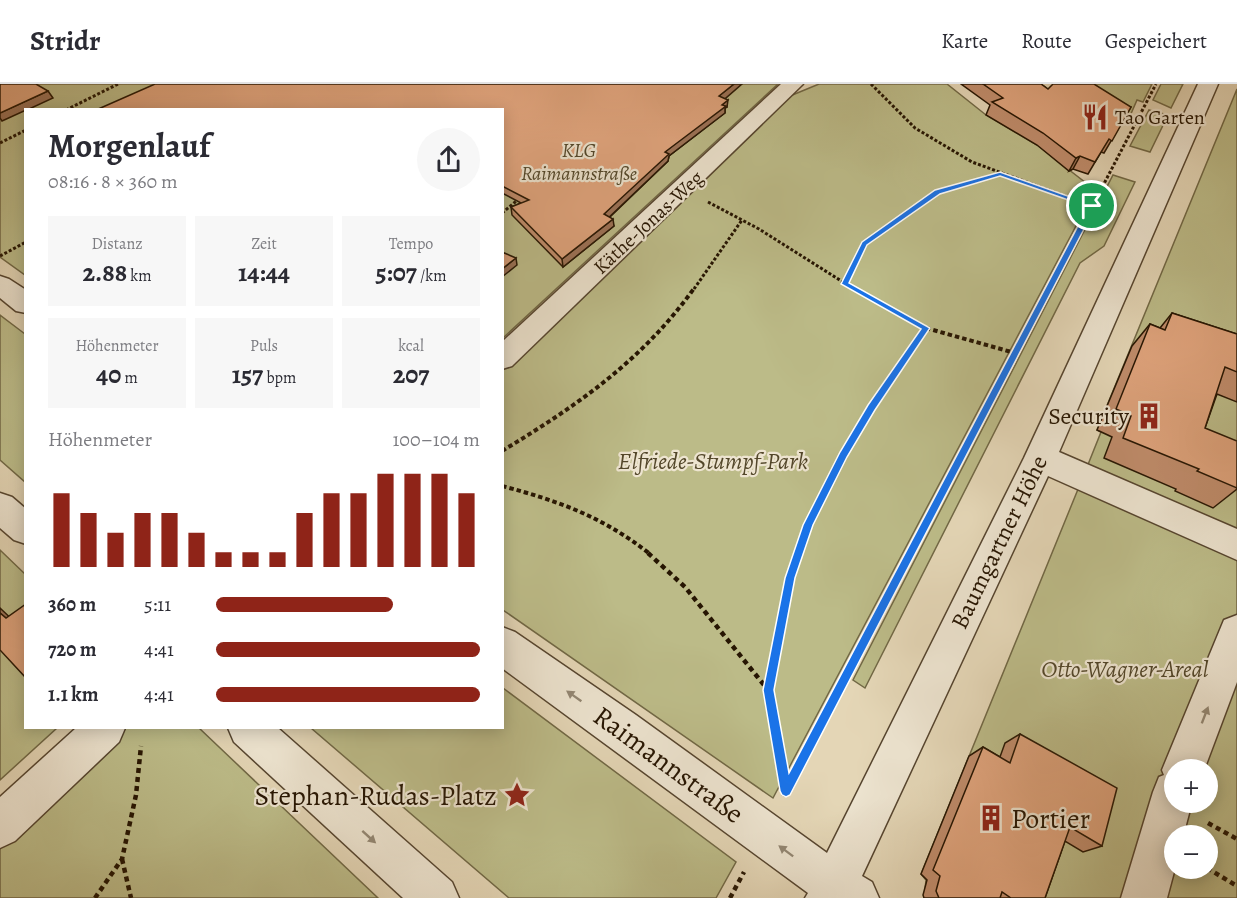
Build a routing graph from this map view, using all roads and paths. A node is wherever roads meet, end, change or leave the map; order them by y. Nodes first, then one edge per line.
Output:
1 (118, 84) edge
2 (793, 84) edge
3 (871, 84) edge
4 (1156, 84) edge
5 (1209, 84) edge
6 (70, 108) edge
7 (24, 131) edge
8 (0, 143) edge
9 (1000, 174) junction
10 (683, 189) junction
11 (521, 198) edge
12 (1092, 206) junction
13 (504, 211) edge
14 (742, 220) junction
15 (24, 243) edge
16 (0, 257) edge
17 (844, 284) junction
18 (0, 285) edge
19 (24, 303) edge
20 (926, 328) junction
21 (1015, 353) junction
22 (504, 357) edge
23 (504, 450) edge
24 (1040, 458) junction
25 (504, 486) edge
26 (0, 507) edge
27 (24, 528) edge
28 (1237, 546) edge
29 (1237, 632) edge
30 (504, 646) edge
31 (768, 690) junction
32 (249, 729) edge
33 (123, 734) edge
34 (1187, 759) edge
35 (1168, 813) edge
36 (0, 826) edge
37 (122, 859) junction
38 (1218, 875) edge
39 (1237, 886) edge
40 (839, 894) edge
41 (95, 898) edge
42 (131, 898) edge
43 (436, 898) edge
44 (1144, 898) edge

1 - 6 path
2 - 10 street, Käthe-Jonas-Weg
3 - 9 path
4 - 12 path
5 - 24 street, Baumgartner Höhe
7 - 8 path
9 - 12 path
9 - 17 path
10 - 14 path
10 - 22 street, Käthe-Jonas-Weg
11 - 13 path
12 - 21 path
14 - 17 path
14 - 23 path
15 - 16 path
17 - 20 path
18 - 19 street
20 - 21 path
20 - 31 path
21 - 31 path
24 - 28 street
24 - 40 street, Baumgartner Höhe
25 - 31 path
26 - 27 street
34 -> 29 street
40 -> 30 street, Raimannstraße
32 -> 43 street
33 - 36 street
33 - 37 path
35 - 44 street
37 - 41 path
37 - 42 path
38 - 39 path

